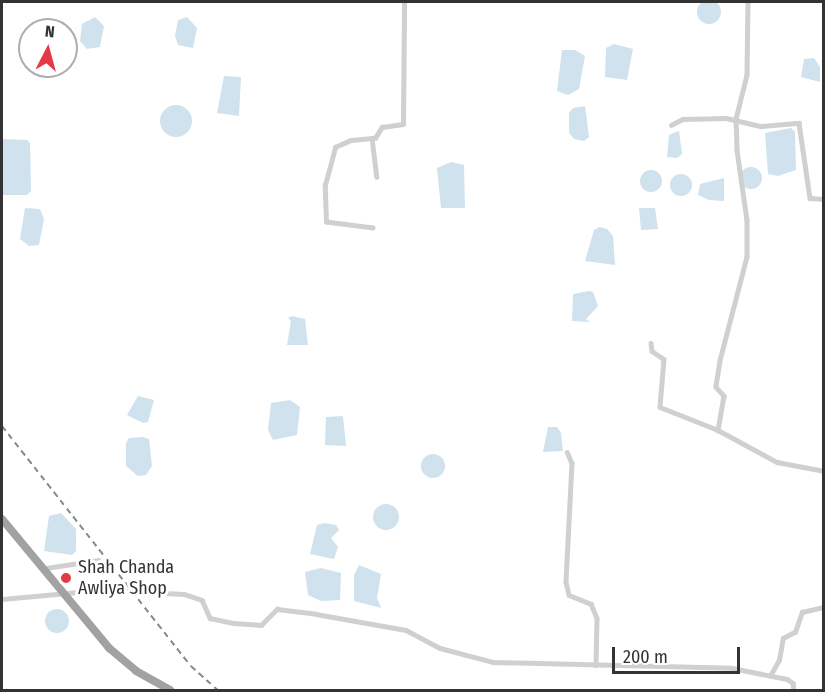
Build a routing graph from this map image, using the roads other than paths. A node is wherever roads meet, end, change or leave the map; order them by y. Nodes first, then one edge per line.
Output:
1 (404, 2) edge
2 (748, 2) edge
3 (736, 119) junction
4 (671, 125) dead end
5 (372, 138) junction
6 (377, 177) dead end
7 (824, 199) edge
8 (373, 228) dead end
9 (651, 343) dead end
10 (717, 430) junction
11 (567, 452) dead end
12 (824, 471) edge
13 (2, 519) edge
14 (98, 560) dead end
15 (46, 568) junction
16 (64, 594) junction
17 (2, 599) edge
18 (824, 607) edge
19 (596, 664) junction
20 (770, 676) junction
21 (170, 690) edge
22 (794, 690) edge

1 - 5 street
2 - 3 street
3 - 4 street
3 - 7 street
3 - 10 street
5 - 6 street
5 - 8 street
9 - 10 street
10 - 12 street
11 - 19 street
13 - 15 highway
14 - 15 street
15 - 16 highway
16 - 17 street
16 - 19 street
16 - 21 highway
18 - 20 street
19 - 20 street
20 - 22 street

